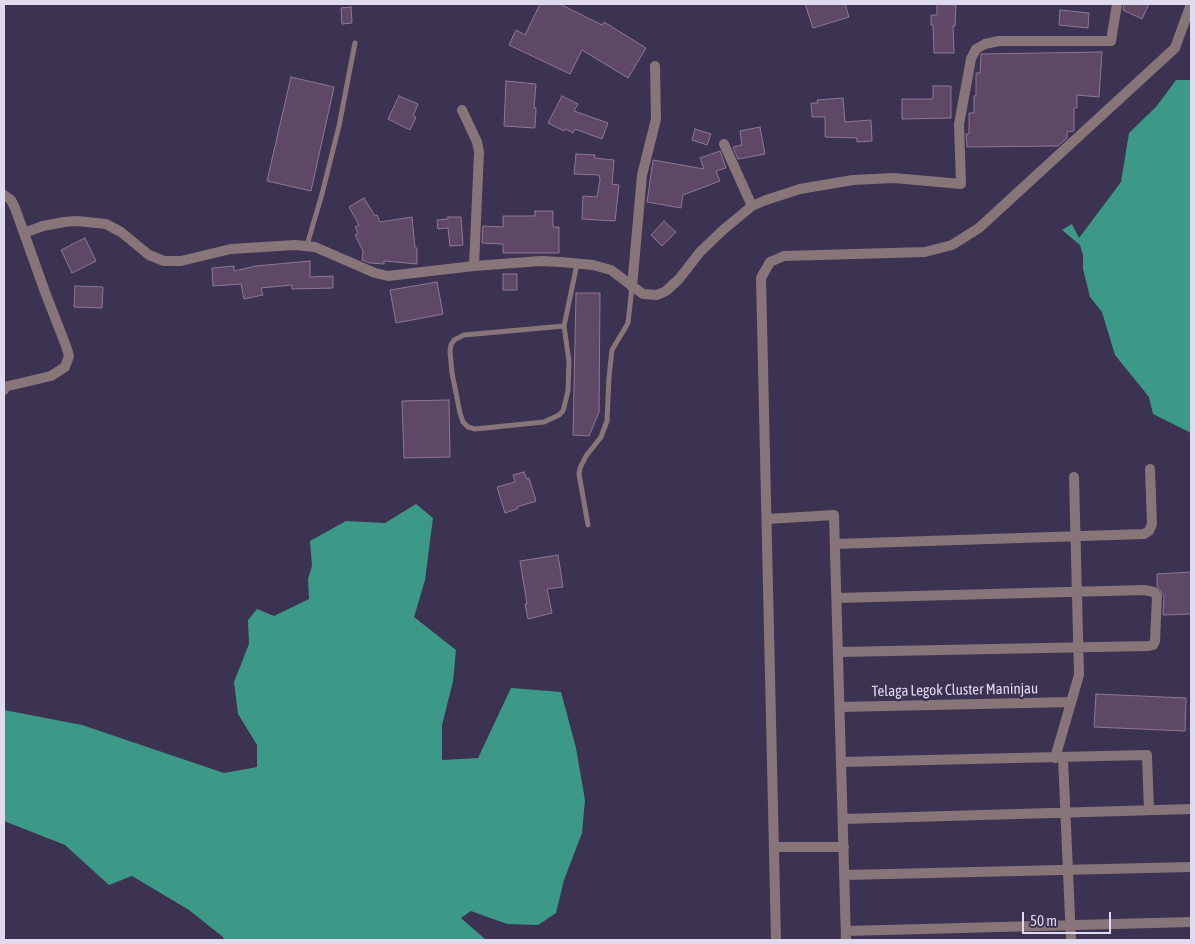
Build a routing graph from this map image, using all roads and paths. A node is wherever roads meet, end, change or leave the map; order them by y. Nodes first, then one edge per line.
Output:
1 (1117, 4) edge
2 (1190, 4) edge
3 (355, 43) dead end
4 (655, 66) dead end
5 (462, 110) dead end
6 (724, 144) dead end
7 (4, 195) edge
8 (752, 206) junction
9 (24, 234) junction
10 (307, 245) junction
11 (577, 263) junction
12 (474, 266) junction
13 (632, 287) junction
14 (564, 326) junction
15 (4, 388) edge
16 (1150, 469) dead end
17 (1074, 478) dead end
18 (767, 519) junction
19 (588, 525) dead end
20 (1076, 534) junction
21 (835, 544) junction
22 (1077, 592) junction
23 (837, 598) junction
24 (1078, 647) junction
25 (838, 652) junction
26 (1071, 702) junction
27 (840, 707) junction
28 (1059, 758) junction
29 (841, 762) junction
30 (1191, 809) edge
31 (1149, 810) junction
32 (1065, 812) junction
33 (843, 819) junction
34 (774, 848) junction
35 (844, 848) junction
36 (1191, 867) edge
37 (1067, 871) junction
38 (844, 875) junction
39 (1191, 922) edge
40 (1070, 925) junction
41 (846, 935) edge
42 (776, 940) edge
43 (1070, 940) edge

1 - 8 street
2 - 18 street
3 - 10 lane
4 - 13 street
5 - 12 street
6 - 8 street
7 - 9 street
8 - 13 street
9 - 10 street
9 - 15 street
10 - 12 street
11 - 12 street
11 - 13 street
11 - 14 lane
13 - 19 lane
14 - 14 lane
16 - 20 street
17 - 20 street
18 - 21 street
18 - 34 street
20 - 21 street
20 - 22 street
21 - 23 street
22 - 23 street
22 - 24 street
22 - 24 street
23 - 25 street
24 - 25 street
24 - 26 street
25 - 27 street
26 - 27 street, Telaga Legok Cluster Maninjau
26 - 28 street
27 - 29 street
28 - 29 street
28 - 31 street
28 - 32 street
29 - 33 street
30 - 31 street
31 - 32 street
32 - 33 street
32 - 37 street
33 - 35 street
34 - 35 street
34 - 42 street
35 - 38 street
36 - 37 street
37 - 38 street
37 - 40 street
38 - 41 street
39 - 40 street
40 - 41 street
40 - 43 street

